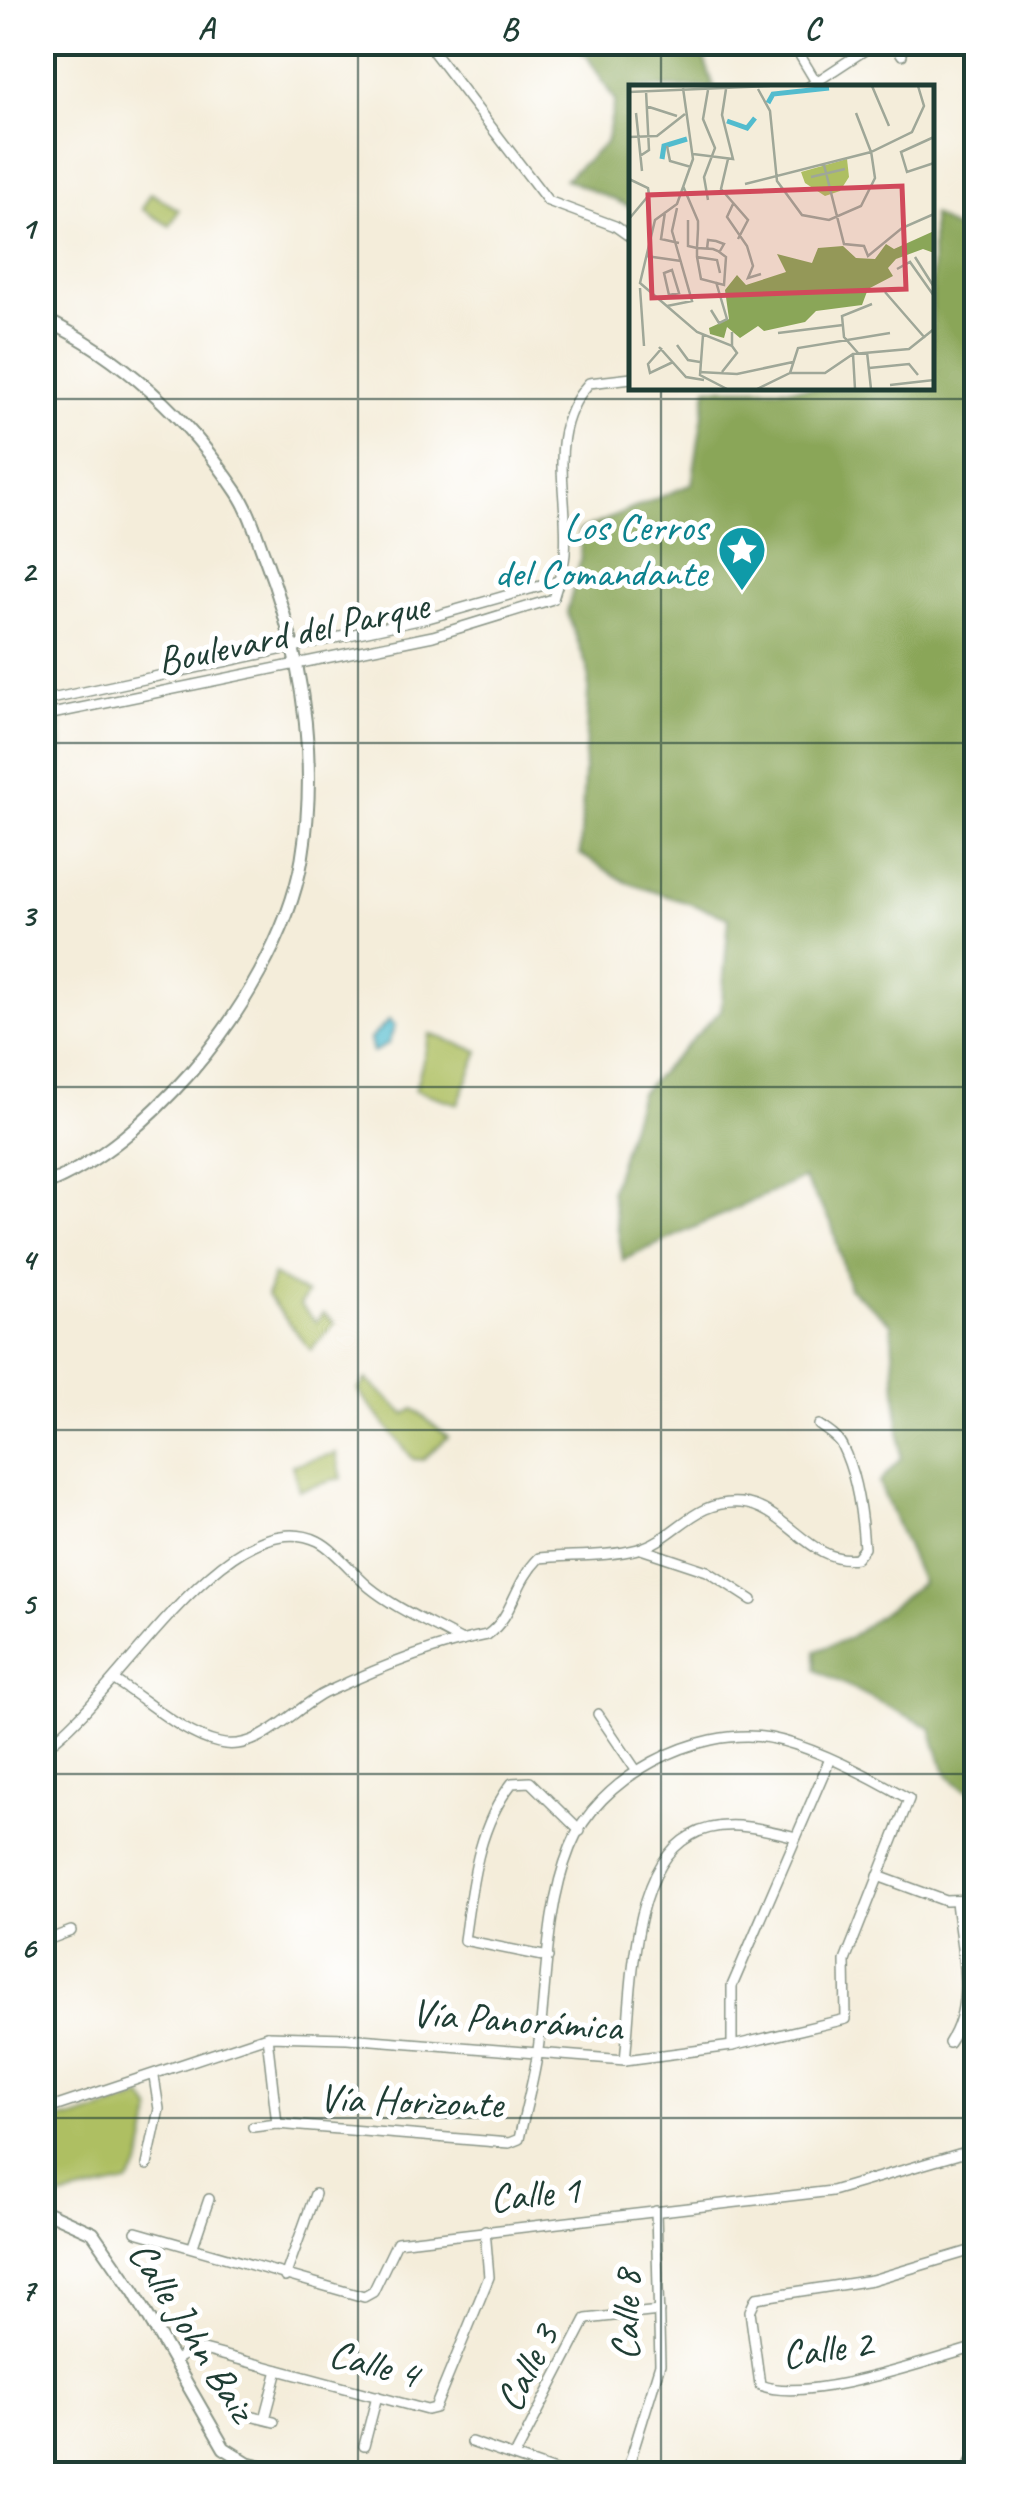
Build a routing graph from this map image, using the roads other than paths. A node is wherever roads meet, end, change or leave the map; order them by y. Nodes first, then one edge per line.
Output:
1 (426, 42) edge
2 (792, 42) edge
3 (878, 42) edge
4 (894, 42) edge
5 (902, 54) dead end
6 (812, 84) edge
7 (629, 236) edge
8 (42, 318) edge
9 (629, 378) edge
10 (558, 580) junction
11 (293, 648) junction
12 (297, 664) junction
13 (42, 702) edge
14 (42, 716) edge
15 (42, 1186) edge
16 (818, 1425) dead end
17 (641, 1548) junction
18 (752, 1600) dead end
19 (462, 1641) junction
20 (114, 1680) junction
21 (598, 1714) dead end
22 (42, 1749) edge
23 (829, 1762) junction
24 (636, 1770) junction
25 (580, 1831) junction
26 (796, 1837) junction
27 (878, 1876) junction
28 (976, 1900) edge
29 (956, 1901) junction
30 (71, 1931) dead end
31 (42, 1942) edge
32 (548, 1956) junction
33 (267, 2036) junction
34 (949, 2043) dead end
35 (732, 2046) junction
36 (538, 2053) junction
37 (625, 2060) junction
38 (154, 2077) junction
39 (42, 2111) edge
40 (276, 2124) junction
41 (253, 2127) dead end
42 (976, 2149) edge
43 (148, 2165) dead end
44 (315, 2194) dead end
45 (209, 2198) dead end
46 (42, 2210) edge
47 (656, 2211) junction
48 (485, 2230) junction
49 (136, 2232) dead end
50 (193, 2246) junction
51 (976, 2249) edge
52 (285, 2277) junction
53 (659, 2311) junction
54 (976, 2347) edge
55 (175, 2360) junction
56 (278, 2370) junction
57 (377, 2396) junction
58 (264, 2420) dead end
59 (471, 2442) dead end
60 (365, 2446) dead end
61 (976, 2454) edge
62 (515, 2456) junction
63 (293, 2474) edge
64 (563, 2474) edge
65 (626, 2474) edge
66 (967, 2474) edge

1 - 7 street
2 - 6 street
3 - 6 street
4 - 5 street
8 - 11 street
9 - 10 street
10 - 11 street, Boulevard del Parque
10 - 12 street, Boulevard del Parque
11 - 12 street
11 - 13 street, Boulevard del Parque
12 - 14 street, Boulevard del Parque
12 - 15 street
16 - 17 street
17 - 18 street
17 - 19 street
19 - 20 street
19 - 20 street
20 - 22 street
21 - 24 street
23 - 24 street
23 - 26 street
23 - 27 street
24 - 25 street
25 - 32 street
25 - 32 street
26 - 35 street
26 - 37 street
27 - 29 street
27 - 35 street, Vía Panorámica
28 - 29 street
29 - 34 street
30 - 31 street
32 - 36 street
33 - 36 street, Vía Panorámica
33 - 38 street, Vía Panorámica
33 - 40 street, Vía Horizonte
35 - 37 street, Vía Panorámica
36 - 37 street, Vía Panorámica
36 - 40 street, Vía Horizonte
38 - 39 street, Vía Panorámica
38 - 43 street
40 - 41 street, Vía Horizonte
42 - 47 street, Calle 1
44 - 52 street
45 - 50 street
46 - 55 street, Calle John Baiz
47 - 48 street, Calle 1
47 - 53 street, Calle 8
48 - 52 street, Calle 1
48 - 57 street, Calle 4
49 - 50 street, Calle 1
50 - 52 street, Calle 1
51 - 54 street, Calle 2
53 - 62 street, Calle 3
53 - 65 street, Calle 8
55 - 56 street, Calle 4
55 - 63 street, Calle John Baiz
56 - 57 street, Calle 4
56 - 58 street
57 - 60 street
59 - 62 street
61 - 66 street
62 - 64 street

